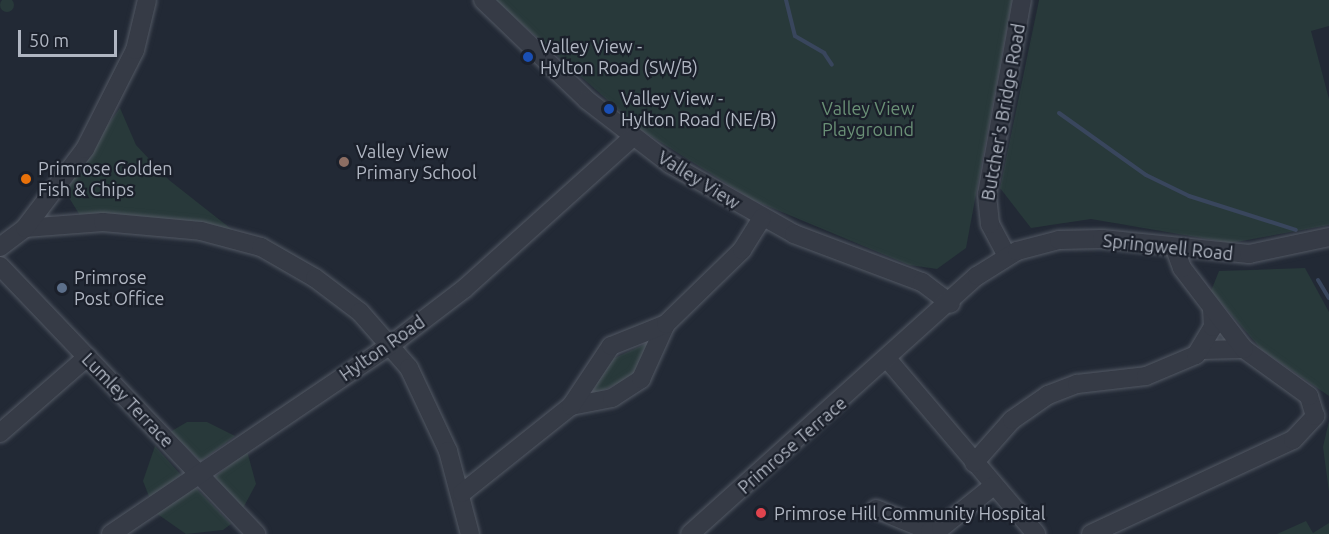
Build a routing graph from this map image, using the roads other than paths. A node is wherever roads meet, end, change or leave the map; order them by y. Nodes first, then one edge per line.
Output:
1 (147, 0) edge
2 (483, 0) edge
3 (1022, 0) edge
4 (633, 137) junction
5 (762, 218) junction
6 (25, 228) junction
7 (1329, 237) edge
8 (0, 247) edge
9 (1175, 249) junction
10 (1007, 256) junction
11 (0, 266) edge
12 (951, 304) junction
13 (1212, 308) junction
14 (666, 324) junction
15 (392, 344) junction
16 (1245, 349) junction
17 (1201, 350) junction
18 (87, 357) junction
19 (891, 358) junction
20 (571, 406) junction
21 (0, 433) edge
22 (974, 463) junction
23 (197, 473) junction
24 (993, 486) junction
25 (462, 493) junction
26 (876, 509) dead end
27 (111, 534) edge
28 (256, 534) edge
29 (470, 534) edge
30 (690, 534) edge
31 (1036, 534) edge
32 (1091, 534) edge

1 - 6 street
2 - 4 street, Valley View
3 - 10 street, Butcher's Bridge Road
4 - 5 street, Valley View
4 - 15 street, Hylton Road
5 - 12 street, Valley View
5 - 14 street
6 - 8 street
6 - 15 street
7 - 9 street, Springwell Road
9 - 10 street, Springwell Road
9 - 13 street
10 - 12 street, Primrose Terrace
11 - 18 street, Lumley Terrace
12 - 19 street, Primrose Terrace
13 - 16 street
13 - 17 street
14 - 20 street
14 - 20 street
15 - 23 street, Hylton Road
15 - 25 street
16 - 17 street
16 - 32 street
17 - 22 street
18 - 21 street
18 - 23 street, Lumley Terrace
19 - 22 street
19 - 30 street, Primrose Terrace
20 - 25 street
22 - 24 street
23 - 27 street, Hylton Road
23 - 28 street, Lumley Terrace
24 - 26 street
24 - 31 street
25 - 29 street

